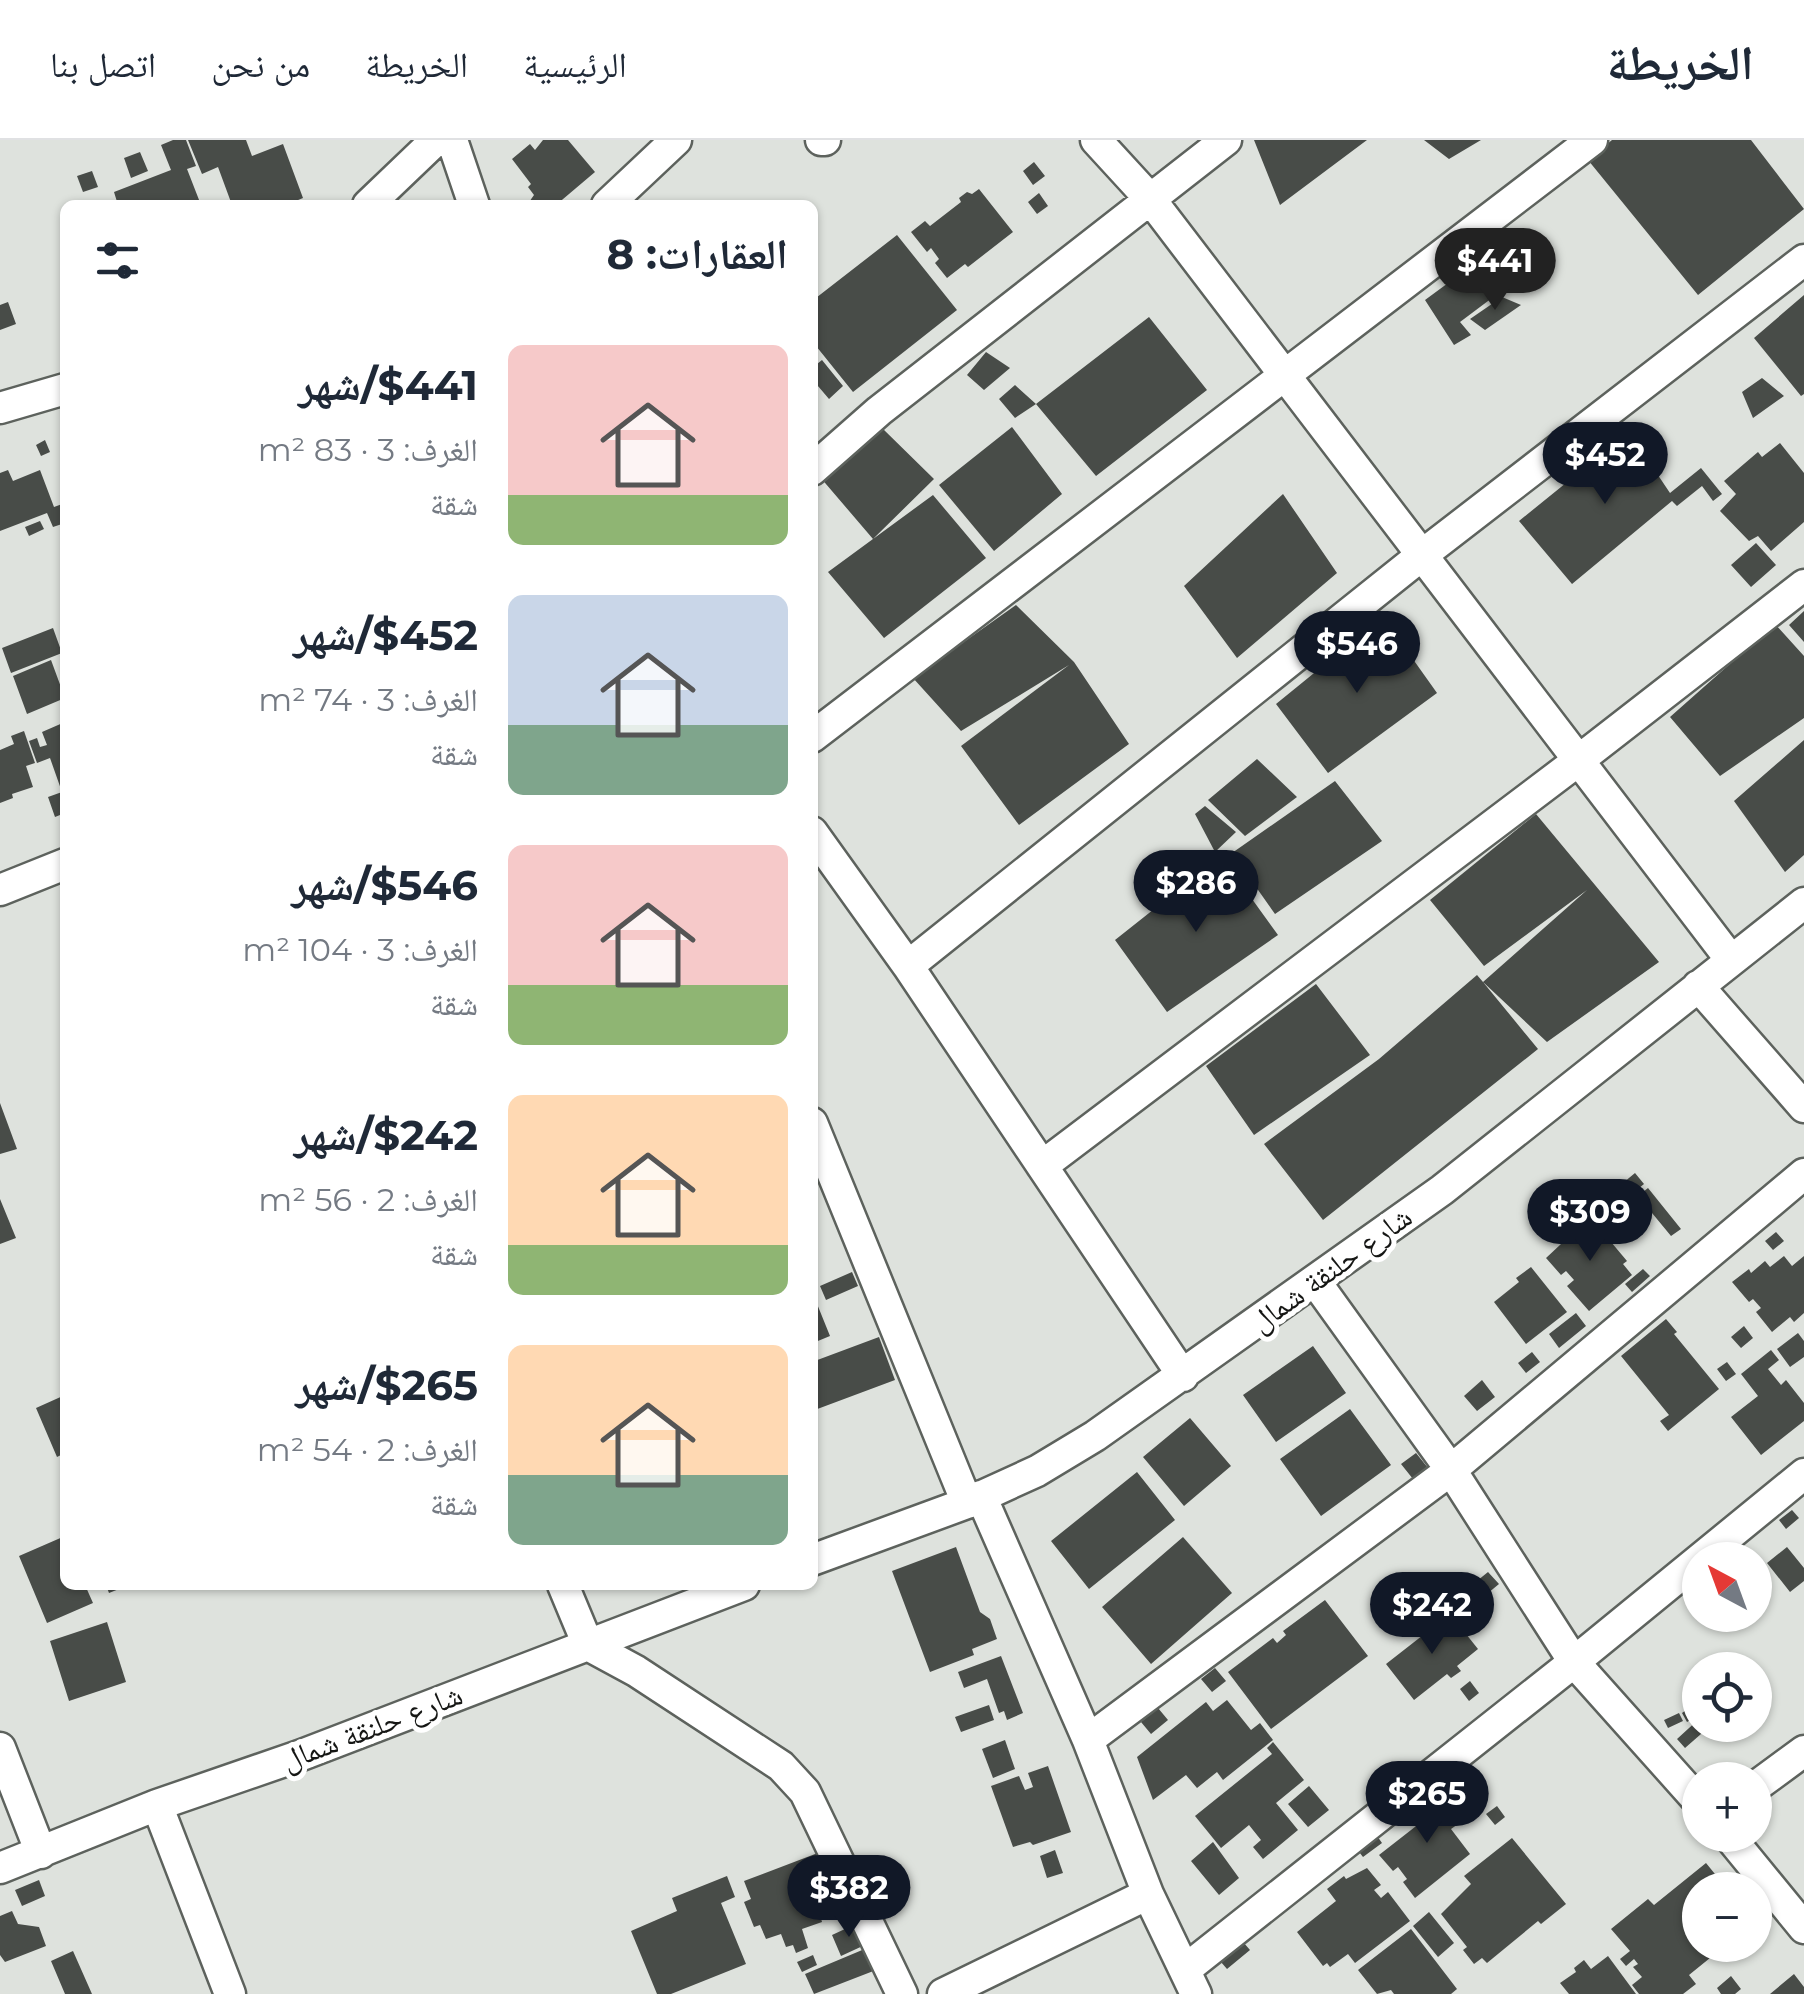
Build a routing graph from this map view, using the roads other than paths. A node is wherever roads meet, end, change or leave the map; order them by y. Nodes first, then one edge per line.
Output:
1 (436, 140) edge
2 (452, 140) edge
3 (676, 140) edge
4 (1096, 140) edge
5 (1226, 140) edge
6 (1592, 140) edge
7 (373, 200) edge
8 (472, 200) edge
9 (612, 200) edge
10 (1151, 200) junction
11 (1804, 260) edge
12 (1284, 374) junction
13 (60, 398) edge
14 (0, 408) edge
15 (818, 465) edge
16 (1422, 555) junction
17 (1804, 585) edge
18 (818, 732) edge
19 (1579, 760) junction
20 (818, 840) edge
21 (60, 866) edge
22 (0, 890) edge
23 (1804, 903) edge
24 (1732, 960) junction
25 (908, 966) junction
26 (1698, 986) junction
27 (1804, 1107) edge
28 (818, 1137) edge
29 (1042, 1166) junction
30 (1804, 1174) edge
31 (1314, 1282) junction
32 (1184, 1376) junction
33 (1451, 1470) junction
34 (1804, 1474) edge
35 (974, 1500) junction
36 (818, 1558) edge
37 (564, 1590) edge
38 (731, 1590) edge
39 (588, 1645) junction
40 (1574, 1662) junction
41 (1088, 1740) junction
42 (0, 1748) edge
43 (1804, 1751) edge
44 (1772, 1775) edge
45 (1682, 1783) edge
46 (156, 1805) junction
47 (41, 1852) junction
48 (1742, 1852) edge
49 (0, 1868) edge
50 (1148, 1894) junction
51 (1804, 1928) edge
52 (1191, 1981) edge
53 (230, 1994) edge
54 (902, 1994) edge
55 (943, 1994) edge

1 - 7 street
2 - 8 street
3 - 9 street
4 - 10 street
5 - 10 street
6 - 12 street
10 - 12 street
10 - 15 street
11 - 16 street
12 - 16 street
12 - 18 street
13 - 14 street
16 - 19 street
16 - 25 street
17 - 19 street
19 - 24 street
19 - 29 street
20 - 25 street
21 - 22 street
23 - 24 street, شارع حلنقة شمال
24 - 26 street, شارع حلنقة شمال
25 - 29 street
26 - 27 street
26 - 31 street, شارع حلنقة شمال
28 - 35 street
29 - 32 street
30 - 33 street
31 - 32 street, شارع حلنقة شمال
31 - 33 street
32 - 35 street, شارع حلنقة شمال
33 - 40 street
33 - 41 street
34 - 40 street
35 - 36 street, شارع حلنقة شمال
35 - 41 street
37 - 39 street
38 - 39 street, شارع حلنقة شمال
39 - 46 street, شارع حلنقة شمال
39 - 54 street
40 - 45 street
40 - 52 street
41 - 50 street
42 - 47 street
43 - 44 street
46 - 47 street, شارع حلنقة شمال
46 - 53 street
47 - 49 street, شارع حلنقة شمال
48 - 51 street
50 - 52 street
50 - 55 street

